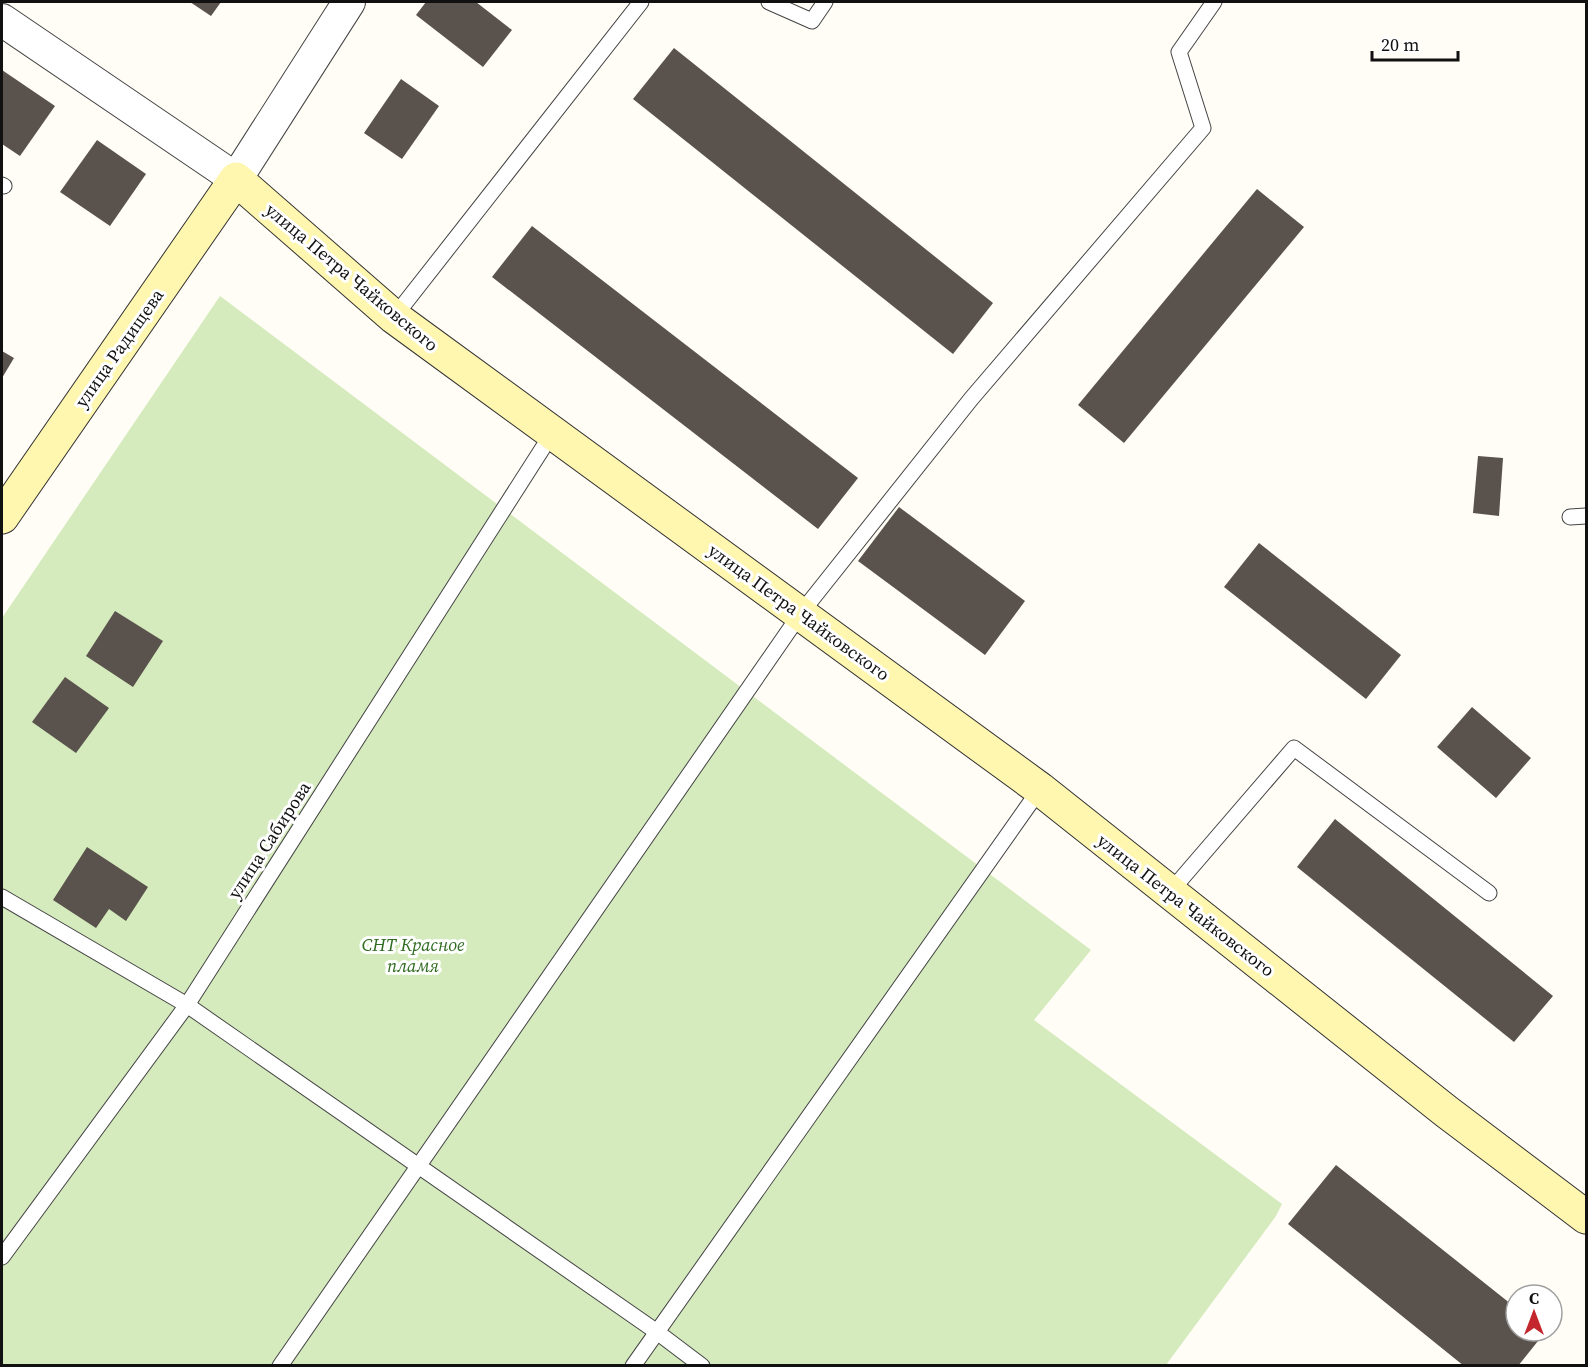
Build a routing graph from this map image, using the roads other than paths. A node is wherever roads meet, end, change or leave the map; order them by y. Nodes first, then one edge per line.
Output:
1 (350, 2) edge
2 (641, 2) edge
3 (770, 2) edge
4 (825, 2) edge
5 (1214, 2) edge
6 (2, 20) edge
7 (236, 179) junction
8 (394, 317) junction
9 (553, 432) junction
10 (1587, 516) edge
11 (2, 517) edge
12 (1570, 517) dead end
13 (801, 613) junction
14 (1040, 789) junction
15 (1170, 892) junction
16 (1489, 893) dead end
17 (2, 897) edge
18 (187, 1005) junction
19 (418, 1166) junction
20 (1587, 1217) edge
21 (2, 1257) edge
22 (657, 1332) junction
23 (280, 1365) edge
24 (633, 1365) edge
25 (702, 1365) edge

1 - 7 street
2 - 8 lane
3 - 4 lane
5 - 13 lane
6 - 7 street, улица Петра Чайковского
7 - 8 street, улица Петра Чайковского
7 - 11 street, улица Радищева
8 - 9 street, улица Петра Чайковского
9 - 13 street, улица Петра Чайковского
9 - 18 lane, улица Сабирова
10 - 12 lane
13 - 14 street, улица Петра Чайковского
13 - 19 lane
14 - 15 street, улица Петра Чайковского
14 - 22 lane
15 - 16 lane
15 - 20 street, улица Петра Чайковского
17 - 18 lane
18 - 19 lane
18 - 21 lane, улица Сабирова
19 - 22 lane
19 - 23 lane
22 - 24 lane
22 - 25 lane

